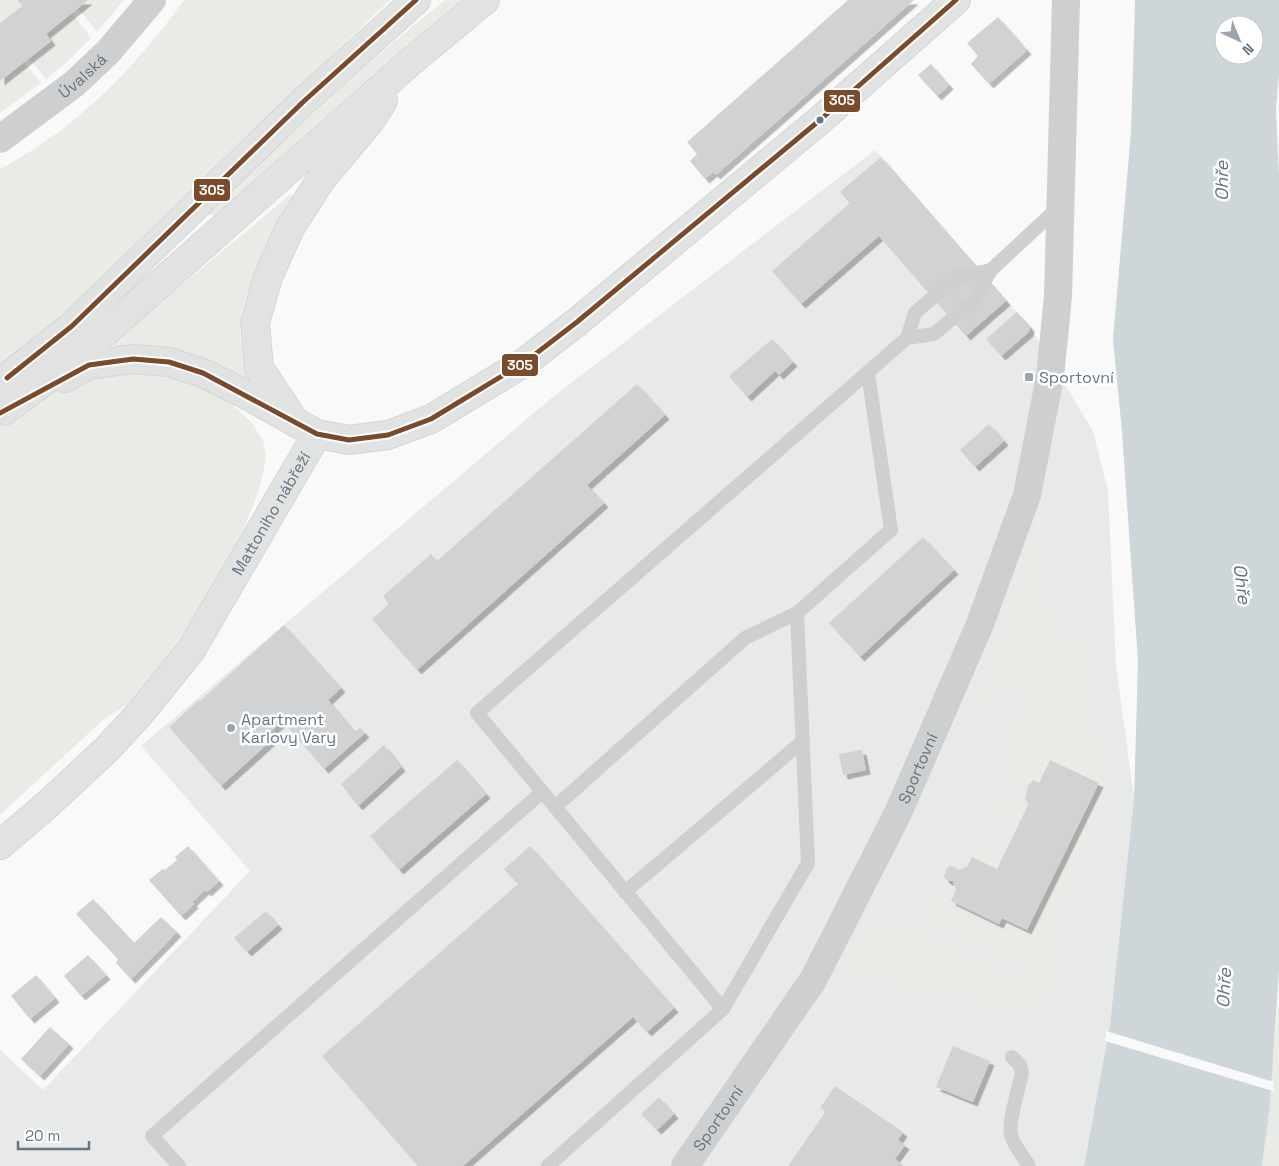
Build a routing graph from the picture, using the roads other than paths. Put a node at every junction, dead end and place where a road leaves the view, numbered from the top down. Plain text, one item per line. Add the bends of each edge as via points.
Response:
1 (152, 0) edge
2 (416, 0) edge
3 (485, 0) edge
4 (956, 0) edge
5 (1066, 0) edge
6 (409, 63) junction
7 (0, 139) edge
8 (1060, 206) junction
9 (991, 270) junction
10 (907, 338) junction
11 (868, 373) junction
12 (0, 383) edge
13 (2, 412) edge
14 (306, 428) junction
15 (797, 613) junction
16 (803, 741) junction
17 (542, 792) junction
18 (555, 807) junction
19 (0, 845) edge
20 (625, 892) junction
21 (723, 1009) junction
22 (1012, 1057) dead end
23 (179, 1166) edge
24 (548, 1166) edge
25 (685, 1166) edge
26 (1029, 1166) edge

1 - 7 street, Úvalská via 108,52 81,77
2 - 12 main road via 303,102 72,326
3 - 6 main road
4 - 14 main road, Mattoniho nábřeží via 813,126 525,362 431,419 388,435 349,440
5 - 8 street, Sportovní
6 - 13 main road via 76,358
6 - 14 main road via 370,121 322,178 290,228 268,277 255,323 259,368
8 - 9 lane
8 - 25 street, Sportovní via 1058,296 1050,377 1027,495 980,624 898,812 812,980
9 - 10 lane via 974,300 934,334
9 - 10 lane via 956,277 915,313
10 - 11 lane
11 - 15 lane via 892,530
11 - 17 lane via 477,714
13 - 14 main road via 90,365 133,359 169,362 203,373
14 - 19 main road, Mattoniho nábřeží via 191,650 142,711 106,749
15 - 16 lane
15 - 18 lane via 745,638
16 - 20 lane
16 - 21 lane via 808,863
17 - 18 lane
17 - 23 lane via 152,1136
18 - 20 lane
20 - 21 lane
21 - 24 lane
22 - 26 lane via 1022,1072 1011,1133

